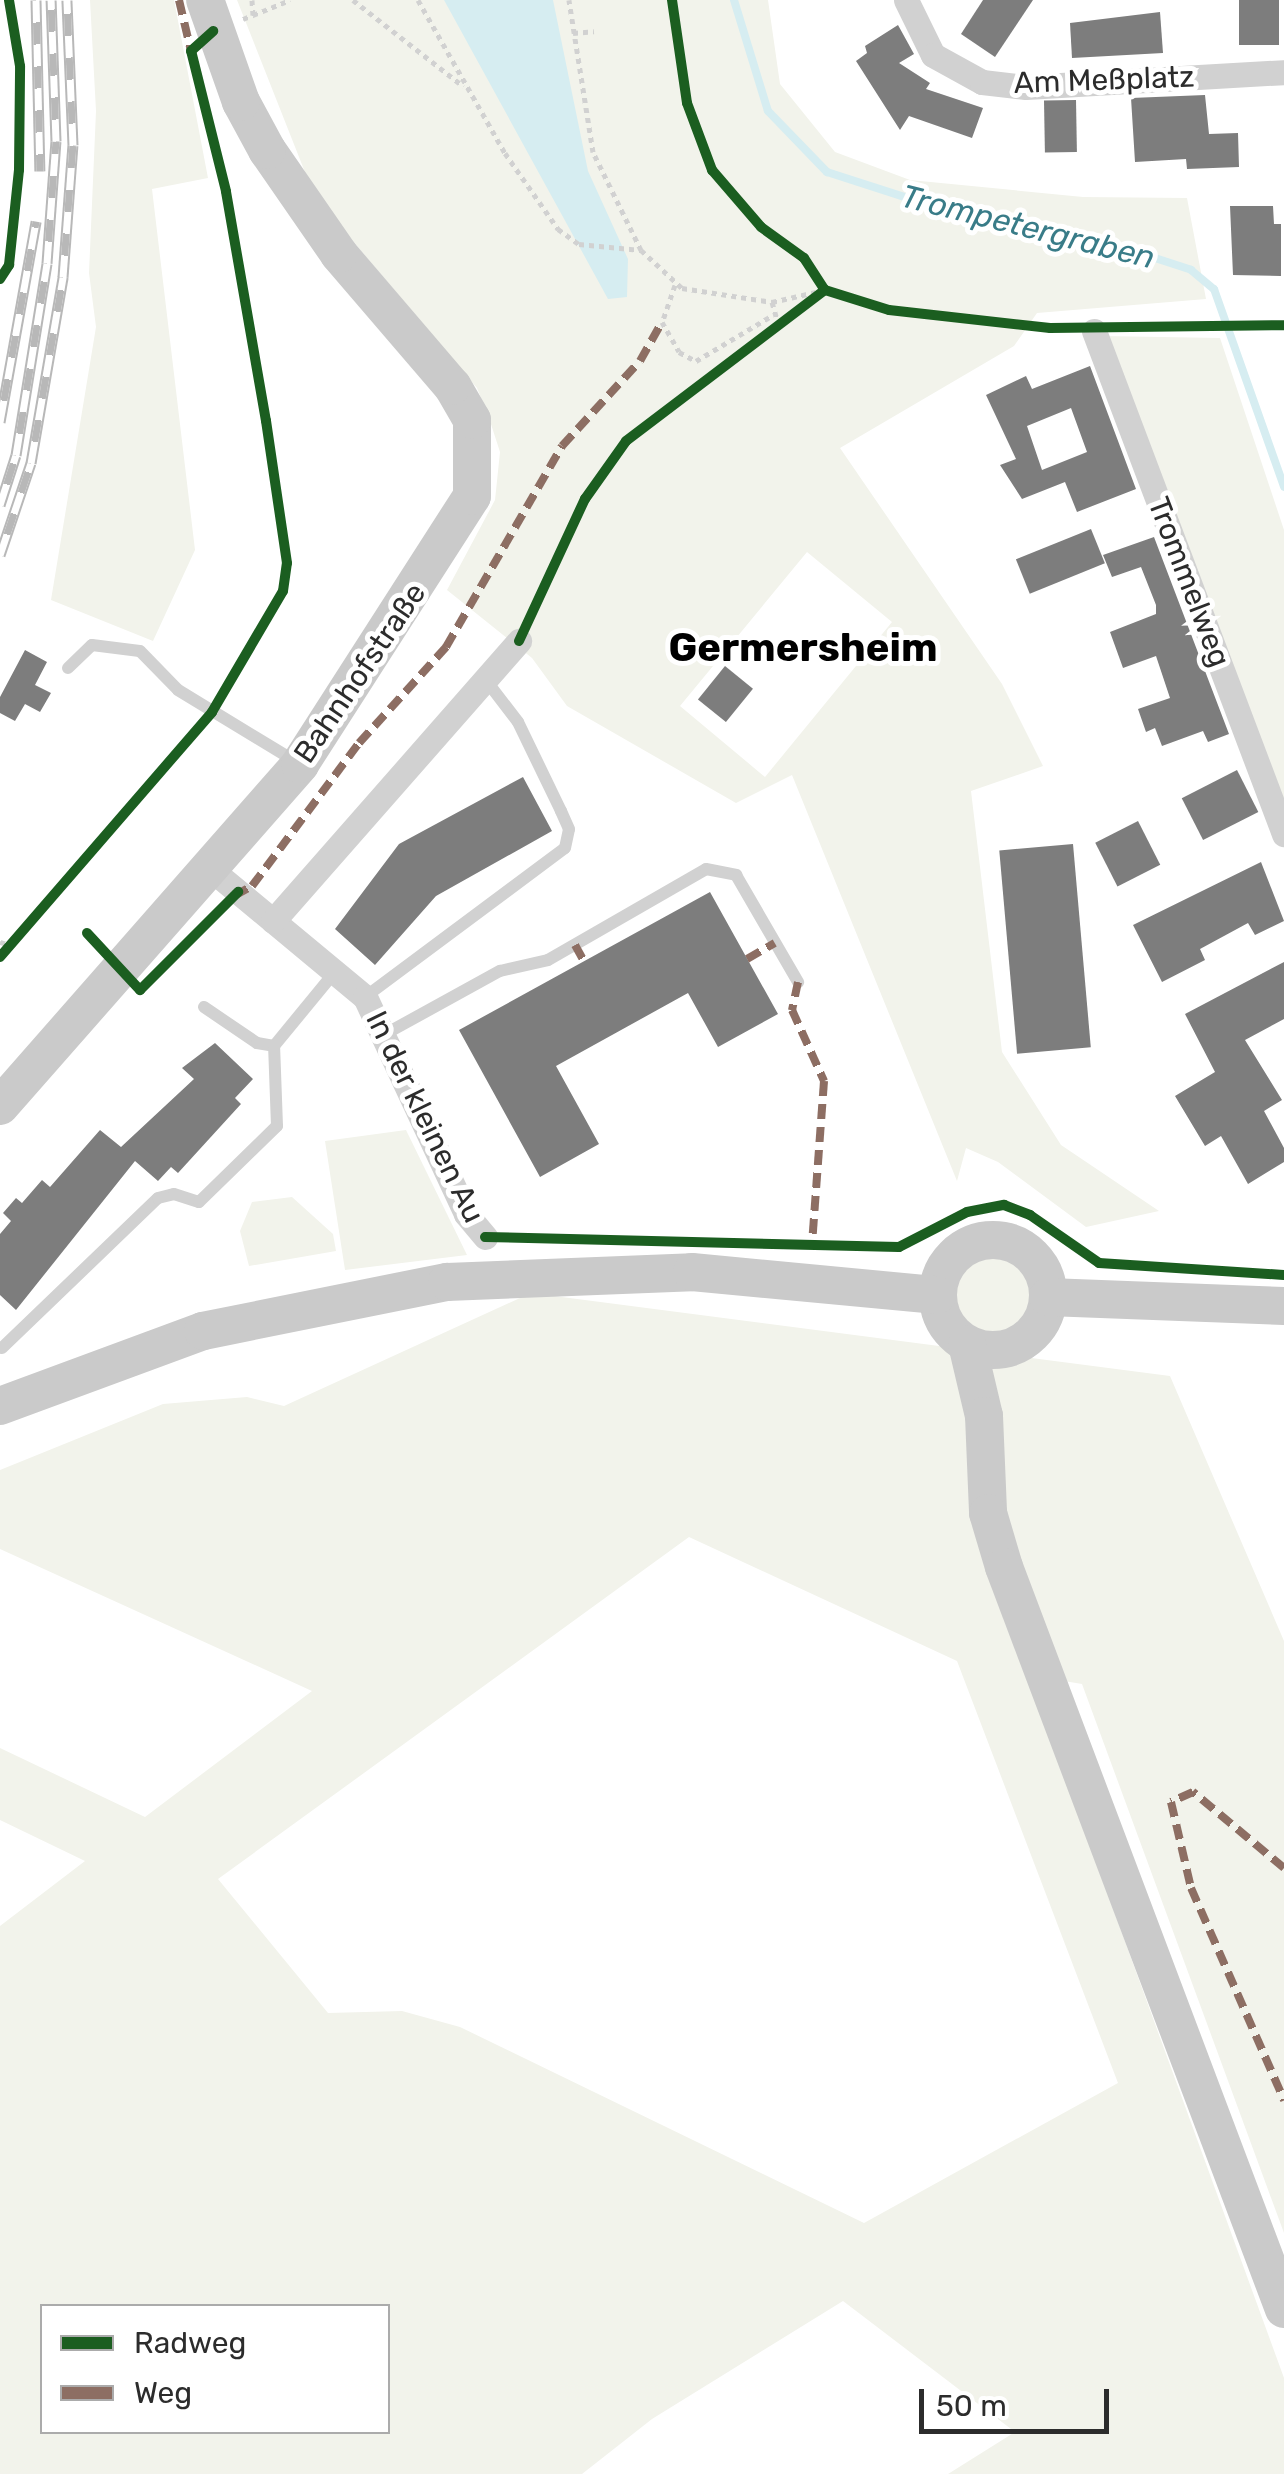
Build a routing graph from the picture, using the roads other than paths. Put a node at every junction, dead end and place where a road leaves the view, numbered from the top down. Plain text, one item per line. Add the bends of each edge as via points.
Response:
1 (205, 0) edge
2 (906, 0) edge
3 (242, 7) edge
4 (1284, 72) edge
5 (302, 201) junction
6 (1094, 331) dead end
7 (520, 641) dead end
8 (68, 668) dead end
9 (484, 677) junction
10 (300, 764) junction
11 (1284, 834) edge
12 (212, 871) junction
13 (273, 921) junction
14 (334, 973) junction
15 (798, 982) dead end
16 (365, 997) junction
17 (204, 1007) dead end
18 (387, 1033) junction
19 (274, 1046) junction
20 (0, 1106) edge
21 (485, 1237) dead end
22 (937, 1295) junction
23 (1048, 1297) junction
24 (1284, 1306) edge
25 (1024, 1340) junction
26 (967, 1344) junction
27 (2, 1348) edge
28 (0, 1406) edge
29 (984, 1416) junction
30 (1284, 2310) edge

1 - 5 main road, Bahnhofstraße via 241,102
2 - 4 street, Am Meßplatz via 933,55 982,82 1026,87
3 - 5 main road, Bahnhofstraße
5 - 10 main road, Bahnhofstraße via 452,386 472,420 476,458 472,496 456,530
6 - 11 street, Trommelweg
7 - 9 street
8 - 10 lane via 92,645 140,652 178,690
9 - 13 street
9 - 16 lane via 518,722 561,810 570,829 565,848
10 - 12 main road, Bahnhofstraße
12 - 13 street, In der kleinen Au
12 - 20 main road, Bahnhofstraße
13 - 14 street, In der kleinen Au
14 - 16 street, In der kleinen Au
14 - 19 lane
15 - 18 lane via 736,875 706,868 548,960 500,971
16 - 18 street, In der kleinen Au
17 - 19 lane
18 - 21 street, In der kleinen Au via 466,1214
19 - 27 lane via 277,1126 199,1202 174,1194 158,1198
22 - 23 main road via 940,1278 961,1250 994,1240 1026,1251 1046,1280
22 - 26 main road via 948,1328
22 - 28 main road via 692,1272 447,1282 203,1332
23 - 24 main road
23 - 25 main road via 1037,1329
25 - 26 main road via 992,1350
25 - 29 main road
26 - 29 main road
29 - 30 main road via 988,1513 1004,1566

